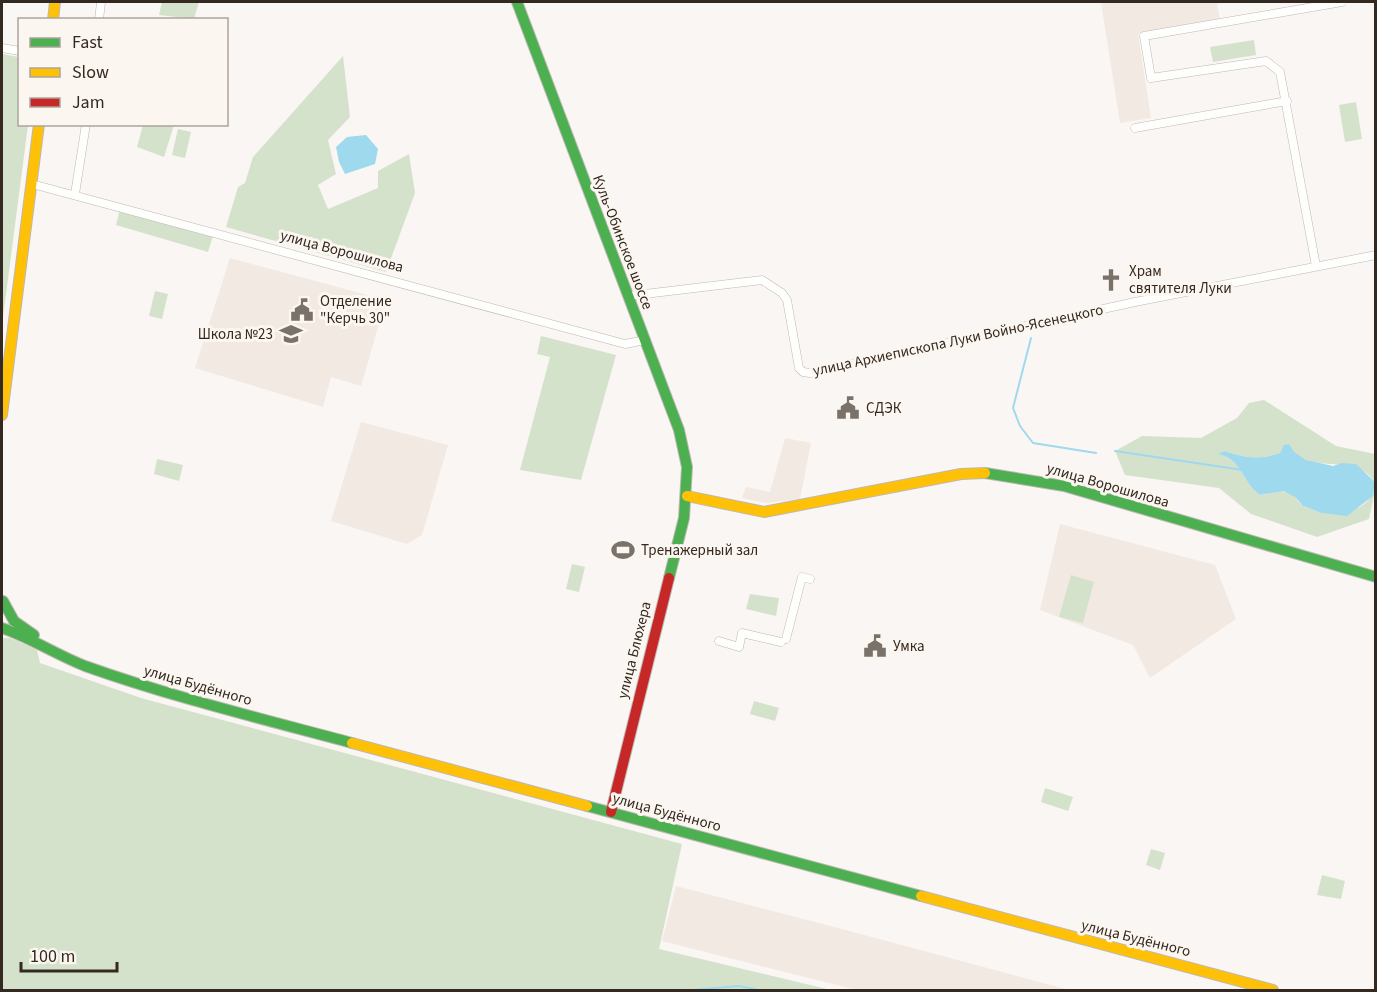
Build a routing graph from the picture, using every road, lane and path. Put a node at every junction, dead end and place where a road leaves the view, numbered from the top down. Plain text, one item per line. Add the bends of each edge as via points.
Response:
1 (55, 2) edge
2 (101, 2) edge
3 (517, 2) edge
4 (1342, 2) edge
5 (53, 18) edge
6 (99, 18) edge
7 (2, 48) edge
8 (18, 51) edge
9 (1287, 101) junction
10 (39, 126) edge
11 (86, 126) edge
12 (1135, 128) dead end
13 (32, 184) junction
14 (75, 194) junction
15 (1376, 255) edge
16 (1316, 266) junction
17 (628, 296) junction
18 (645, 340) junction
19 (2, 415) edge
20 (687, 496) junction
21 (1376, 577) edge
22 (810, 579) dead end
23 (2, 603) edge
24 (2, 628) edge
25 (719, 641) dead end
26 (56, 652) junction
27 (610, 812) junction
28 (1274, 990) edge

1 - 5 main road
2 - 6 street
3 - 17 main road, Куль-Обинское шоссе
4 - 9 street via 1144,36 1151,78 1266,61 1280,72
7 - 8 street
9 - 12 street
9 - 16 street
10 - 13 main road
11 - 14 street
13 - 14 street, улица Ворошилова
13 - 19 main road
14 - 18 street, улица Ворошилова via 625,344
15 - 16 street, улица Архиепископа Луки Войно-Ясенецкого
16 - 17 street, улица Архиепископа Луки Войно-Ясенецкого via 1112,306 810,373 803,372 798,364 787,300 762,280
17 - 18 main road, Куль-Обинское шоссе
18 - 20 main road, Куль-Обинское шоссе via 679,430 687,467
20 - 21 main road, улица Ворошилова via 764,512 989,472 1065,487
20 - 27 main road, улица Блюхера
22 - 25 street via 802,577 784,640 742,633 739,646
23 - 26 main road via 14,621
24 - 26 main road
26 - 27 main road, улица Будённого via 83,665 209,705
27 - 28 main road, улица Будённого

